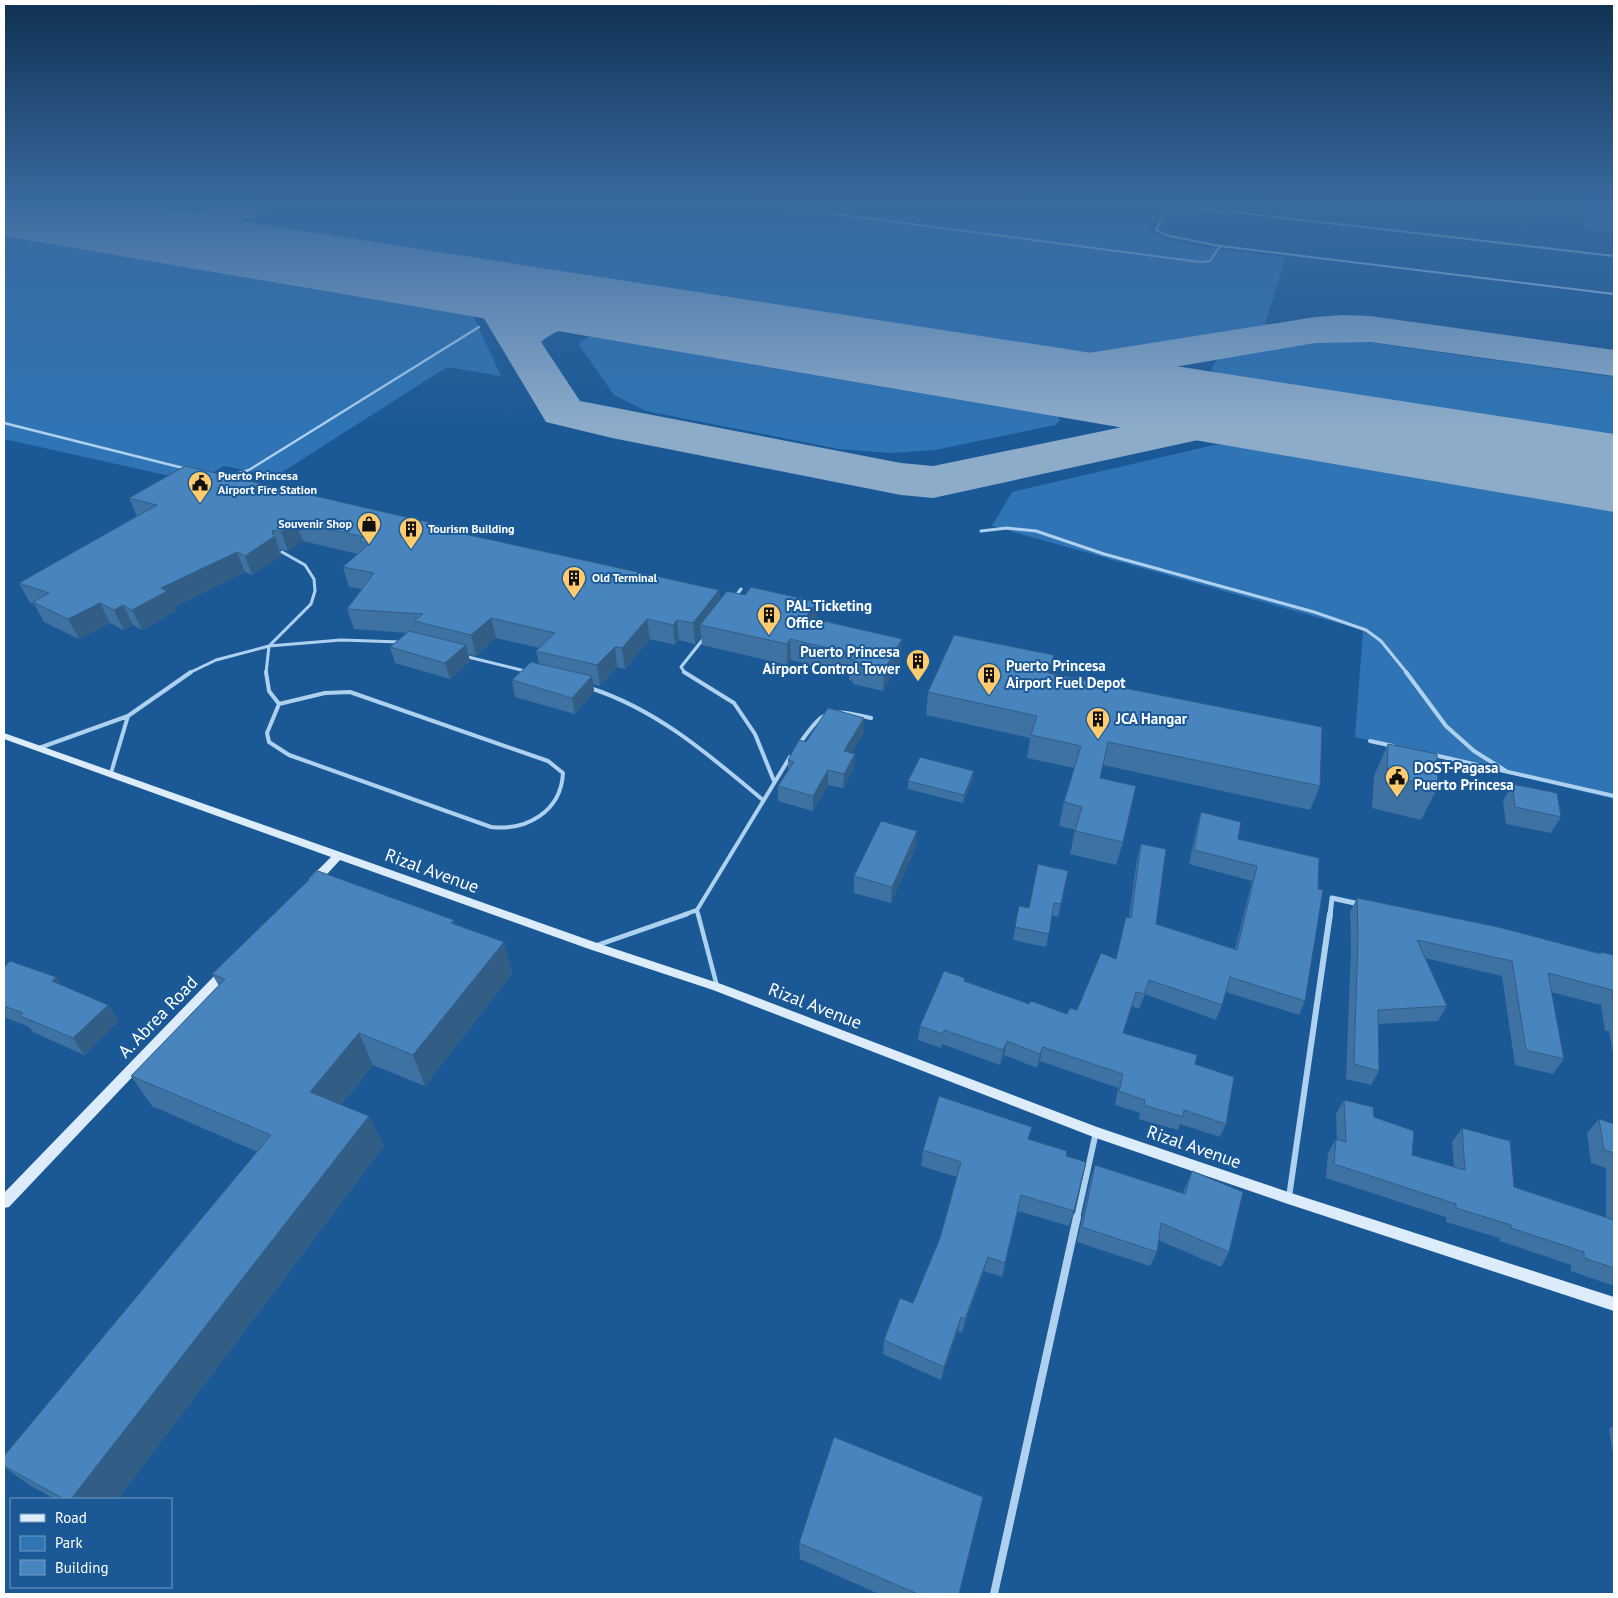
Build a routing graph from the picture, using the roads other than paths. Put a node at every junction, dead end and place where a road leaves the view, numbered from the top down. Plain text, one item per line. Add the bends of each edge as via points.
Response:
1 (1479, 278) edge
2 (1614, 294) edge
3 (479, 327) dead end
4 (4, 423) edge
5 (188, 469) edge
6 (224, 477) edge
7 (981, 531) dead end
8 (282, 552) dead end
9 (742, 588) dead end
10 (730, 603) edge
11 (708, 632) edge
12 (402, 642) edge
13 (269, 646) junction
14 (460, 655) edge
15 (527, 672) edge
16 (585, 686) edge
17 (279, 704) junction
18 (128, 716) junction
19 (871, 718) dead end
20 (4, 736) edge
21 (1370, 741) dead end
22 (1399, 747) edge
23 (39, 748) junction
24 (1428, 754) edge
25 (1506, 771) junction
26 (111, 774) junction
27 (774, 781) junction
28 (1614, 796) edge
29 (763, 800) junction
30 (338, 856) junction
31 (304, 891) edge
32 (1362, 905) edge
33 (697, 910) junction
34 (593, 946) junction
35 (236, 962) edge
36 (718, 987) junction
37 (1096, 1132) junction
38 (1288, 1198) junction
39 (4, 1202) edge
40 (1614, 1304) edge
41 (994, 1594) edge

1 - 2 lane
3 - 6 lane via 249,470
4 - 5 lane
7 - 25 lane via 1007,528 1036,531 1104,554 1361,628 1381,641 1394,655 1446,726 1474,751
8 - 13 lane via 305,565 314,579 315,591 311,604
9 - 10 lane
11 - 27 lane via 680,667 686,674 734,702 755,734
12 - 13 lane via 341,640
13 - 17 lane via 265,678 271,696
13 - 18 lane via 216,660 193,670
14 - 15 lane
16 - 29 lane via 623,699 652,715
17 - 17 lane via 267,733 269,742 278,750 481,825 510,830 525,826 547,809 563,784 563,773 548,761 350,692 325,693
18 - 23 lane
18 - 26 lane
19 - 27 lane via 837,710 821,715
20 - 23 street, Rizal Avenue
21 - 22 lane
23 - 26 street, Rizal Avenue
24 - 25 lane
25 - 28 lane
26 - 30 street, Rizal Avenue
27 - 29 lane
29 - 33 lane
30 - 31 street
30 - 34 street, Rizal Avenue
32 - 38 street via 1332,898
33 - 34 lane
33 - 36 lane
34 - 36 street, Rizal Avenue
35 - 39 street, A. Abrea Road
36 - 37 street, Rizal Avenue
37 - 38 street, Rizal Avenue
37 - 41 street
38 - 40 street, Rizal Avenue

